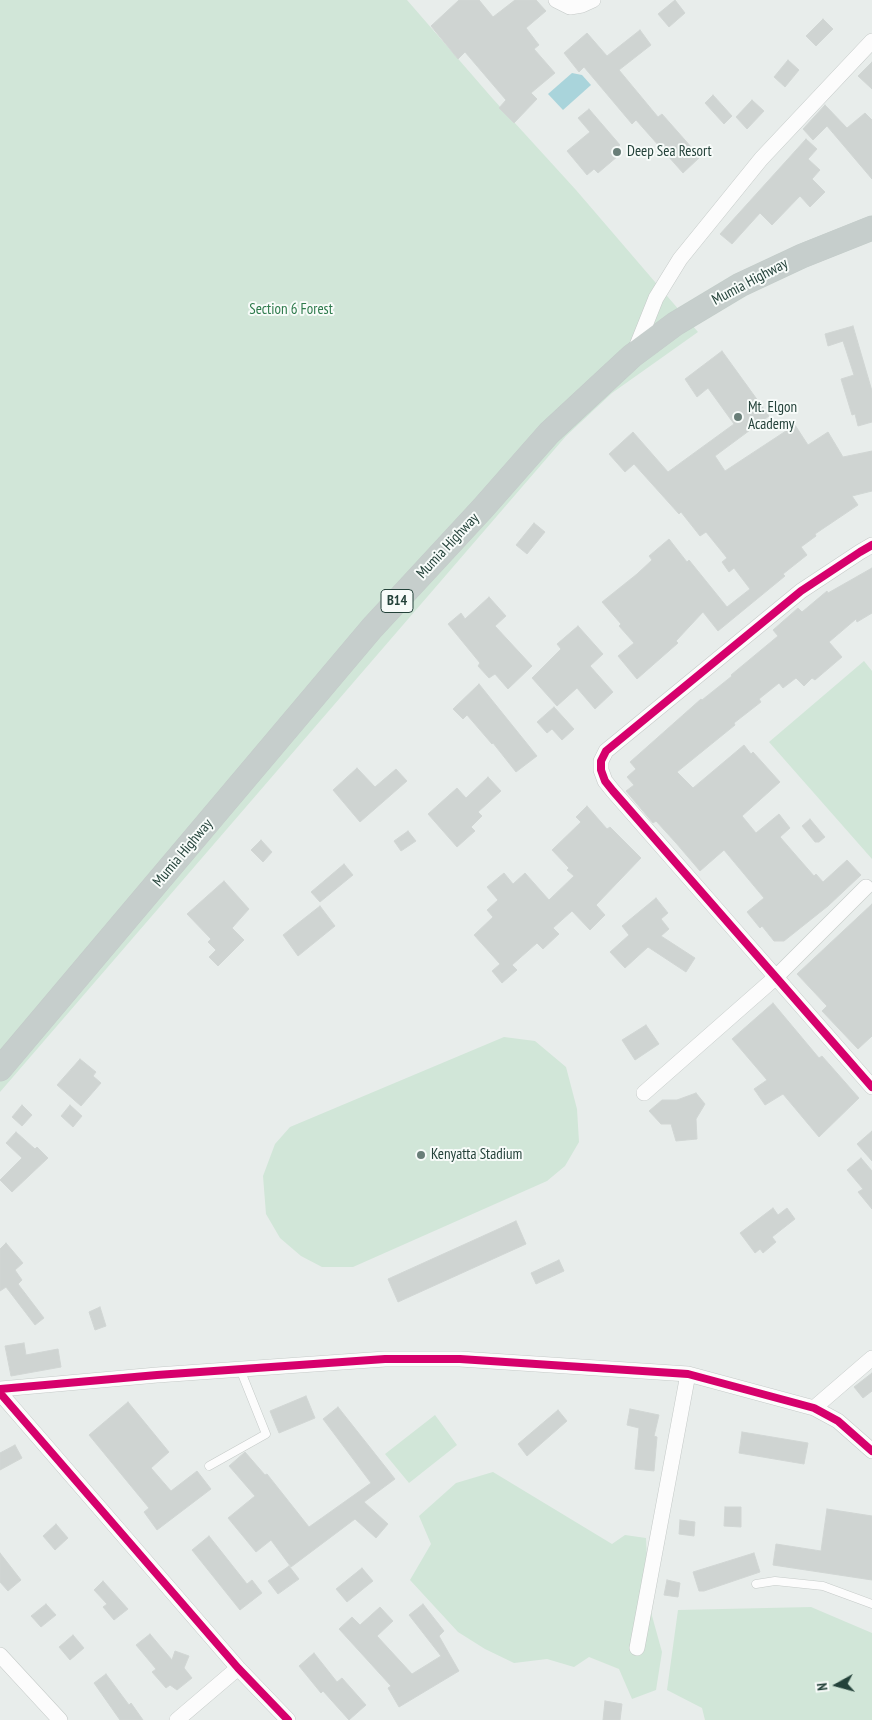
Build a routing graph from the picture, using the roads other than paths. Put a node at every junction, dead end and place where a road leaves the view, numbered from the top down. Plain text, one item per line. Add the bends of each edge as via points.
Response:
1 (556, 0) edge
2 (592, 0) edge
3 (872, 41) edge
4 (872, 228) edge
5 (632, 356) junction
6 (872, 545) edge
7 (866, 887) dead end
8 (776, 977) junction
9 (0, 1069) edge
10 (872, 1087) edge
11 (644, 1094) dead end
12 (872, 1358) edge
13 (240, 1369) junction
14 (688, 1374) junction
15 (0, 1391) edge
16 (814, 1408) junction
17 (872, 1451) edge
18 (209, 1466) dead end
19 (756, 1584) dead end
20 (872, 1604) edge
21 (637, 1648) dead end
22 (0, 1655) edge
23 (238, 1668) junction
24 (60, 1720) edge
25 (178, 1720) edge
26 (288, 1720) edge

1 - 2 street via 570,7
3 - 5 street via 761,159 680,259 656,298
4 - 5 highway, Mumia Highway / B14 via 740,285 675,324
5 - 9 highway, Mumia Highway / B14 via 549,432 372,628
6 - 8 street via 801,591 606,751 601,761 605,781
7 - 8 street
8 - 10 street
8 - 11 street
12 - 16 street
13 - 14 street via 385,1359 460,1359
13 - 15 street
13 - 18 lane via 266,1434
14 - 16 street
14 - 21 street
15 - 23 street
16 - 17 street via 838,1421
19 - 20 lane via 775,1581 823,1586
22 - 24 street
23 - 25 street
23 - 26 street

